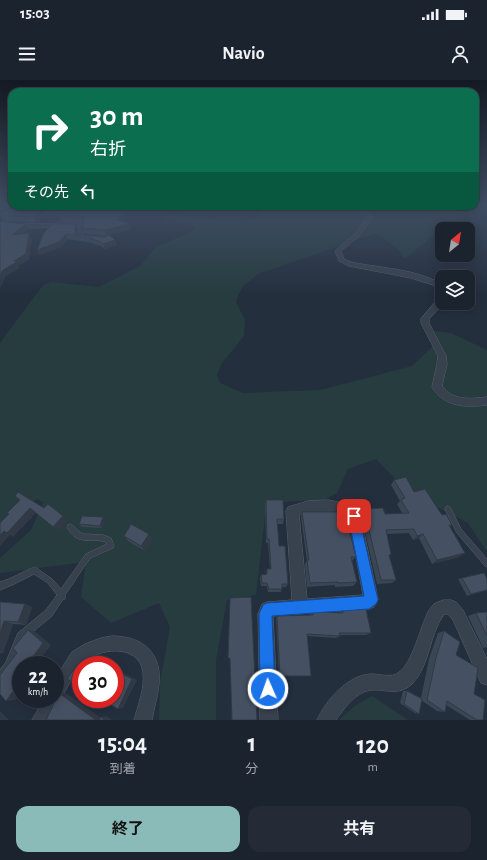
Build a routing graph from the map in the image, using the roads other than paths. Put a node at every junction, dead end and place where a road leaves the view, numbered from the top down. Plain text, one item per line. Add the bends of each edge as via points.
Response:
1 (81, 234) edge
2 (358, 234) edge
3 (94, 238) edge
4 (435, 284) edge
5 (435, 308) edge
6 (487, 401) edge
7 (448, 509) dead end
8 (70, 527) dead end
9 (487, 564) edge
10 (0, 586) edge
11 (62, 596) junction
12 (300, 607) junction
13 (0, 676) edge
14 (487, 677) edge
15 (64, 681) edge
16 (48, 708) edge
17 (41, 720) edge
18 (143, 720) edge
19 (269, 720) edge
20 (326, 720) edge

1 - 3 street via 80,237
2 - 4 street via 340,248 341,260 349,264 412,276
5 - 6 street via 425,319 425,323 443,360 437,387 445,397 455,401
7 - 9 lane via 459,531
8 - 11 lane via 82,538 102,536 110,540 112,546 88,556
10 - 11 lane via 11,584 35,570 50,581
11 - 13 lane via 49,613 21,636 9,665
12 - 12 street via 371,600 356,522 354,516 346,510 323,506 292,511
12 - 19 street via 267,609 265,614
14 - 20 street via 458,615 451,608 445,607 440,609 433,621 413,669 406,678 396,684 363,683 343,696
15 - 18 street via 80,655 101,644 115,642 131,645 145,654 152,673
16 - 17 street

